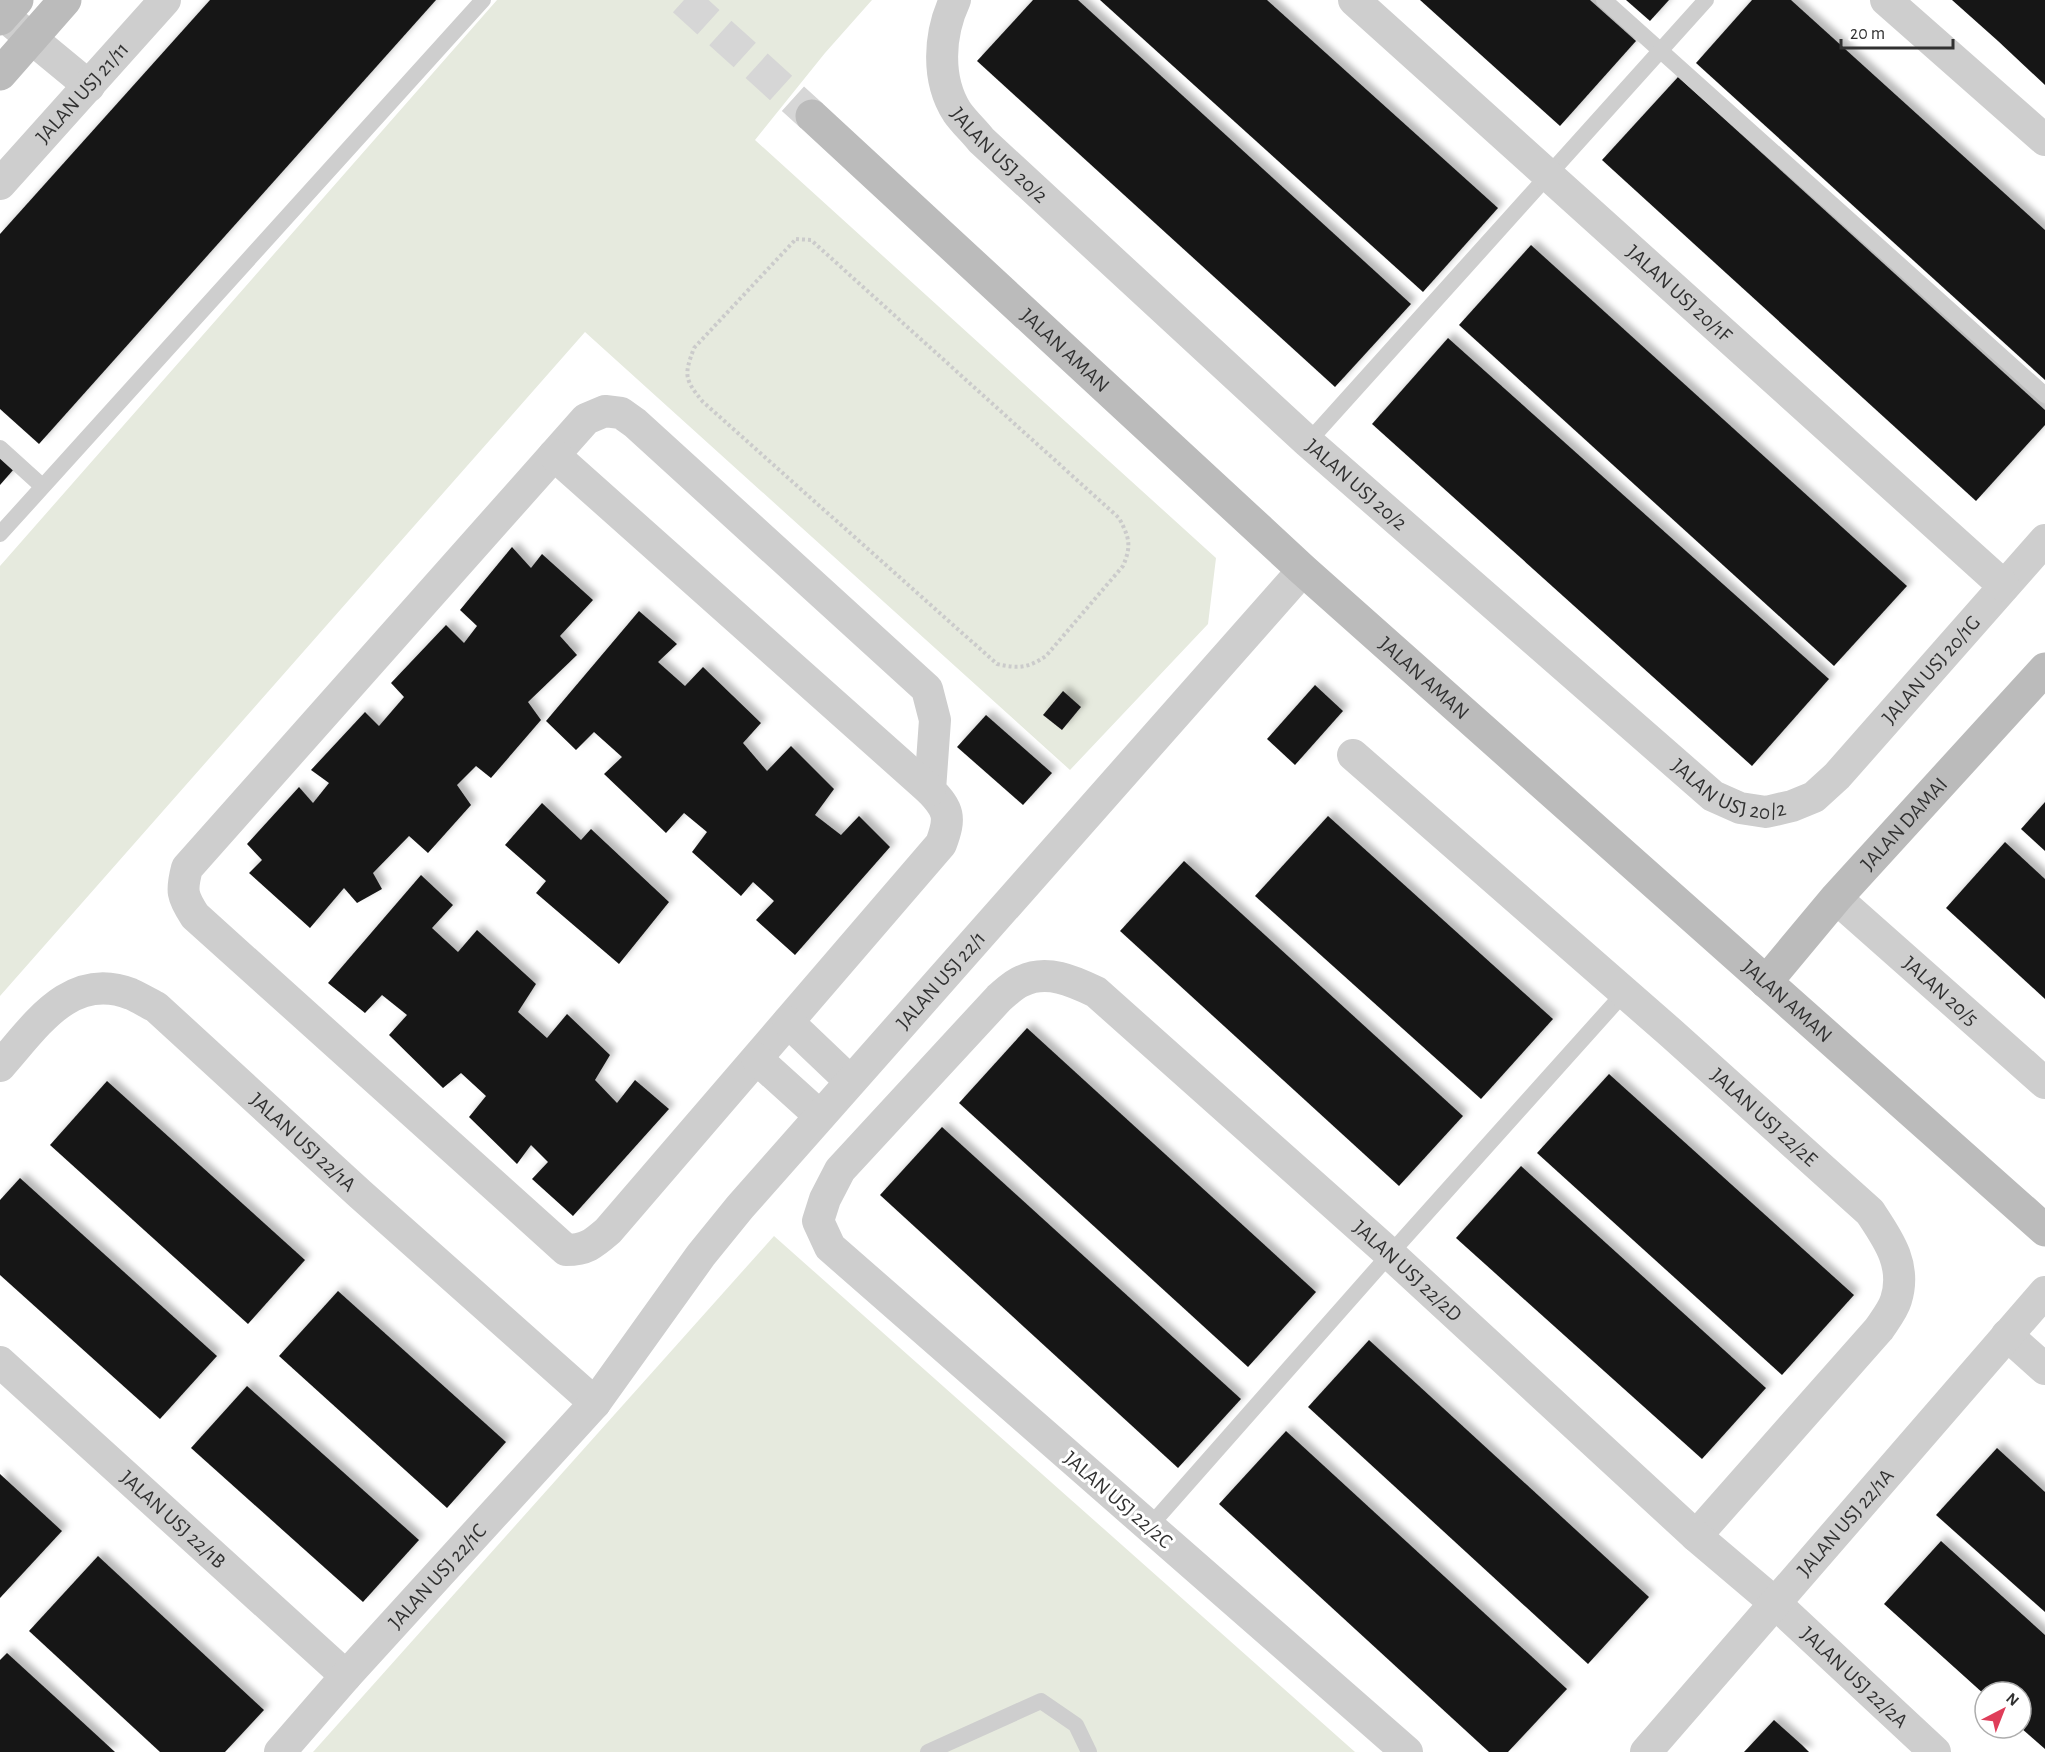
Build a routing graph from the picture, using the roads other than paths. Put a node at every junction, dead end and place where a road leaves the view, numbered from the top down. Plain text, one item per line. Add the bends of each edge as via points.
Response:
1 (65, 0) edge
2 (165, 0) edge
3 (483, 0) edge
4 (955, 0) edge
5 (1354, 0) edge
6 (1604, 0) edge
7 (1707, 0) edge
8 (1886, 0) edge
9 (7, 11) edge
10 (32, 39) junction
11 (1661, 51) junction
12 (0, 74) edge
13 (88, 86) junction
14 (812, 116) tunnel mouth
15 (2045, 140) edge
16 (1548, 176) junction
17 (0, 184) edge
18 (2045, 395) edge
19 (1308, 442) junction
20 (0, 448) edge
21 (554, 456) junction
22 (42, 486) junction
23 (0, 534) edge
24 (2045, 540) edge
25 (1304, 570) junction
26 (2004, 586) junction
27 (2045, 669) edge
28 (1353, 755) dead end
29 (930, 790) junction
30 (1814, 797) joint
31 (1836, 898) junction
32 (1022, 981) joint
33 (1766, 982) junction
34 (1624, 993) junction
35 (788, 1022) junction
36 (757, 1059) junction
37 (0, 1066) edge
38 (850, 1081) junction
39 (2045, 1083) edge
40 (820, 1116) junction
41 (2045, 1230) edge
42 (1390, 1254) junction
43 (2045, 1292) edge
44 (2007, 1335) junction
45 (0, 1362) edge
46 (2045, 1369) edge
47 (595, 1403) junction
48 (1149, 1527) junction
49 (1696, 1536) junction
50 (1775, 1603) junction
51 (346, 1676) junction
52 (1650, 1750) edge
53 (280, 1752) edge
54 (928, 1752) edge
55 (1089, 1752) edge
56 (1407, 1752) edge
57 (1935, 1752) edge

1 - 10 street
2 - 13 street, JALAN USJ 21/11
3 - 22 lane
4 - 19 street, JALAN USJ 20/2 via 948,14 942,49 945,81 956,111 981,140
5 - 16 street, JALAN USJ 20/1F
6 - 11 lane
7 - 11 lane
8 - 15 street
9 - 10 street
10 - 12 street
10 - 13 street
11 - 16 lane
11 - 18 lane
13 - 17 street, JALAN USJ 21/11
14 - 25 street, JALAN AMAN
16 - 19 lane
16 - 26 street, JALAN USJ 20/1F
19 - 30 street, JALAN USJ 20/2 via 1713,796 1740,808 1766,812
20 - 22 lane
21 - 29 street
21 - 29 street via 586,419 605,411 621,413 635,423 927,689 935,720
21 - 36 street via 187,868 182,888 187,903 195,916 566,1250 581,1250 608,1231
22 - 23 lane
24 - 26 street, JALAN USJ 20/1G
25 - 33 street, JALAN AMAN
25 - 38 street, JALAN USJ 22/1
26 - 30 street, JALAN USJ 20/1G via 1837,776
27 - 31 street, JALAN DAMAI
28 - 34 street, JALAN USJ 22/2E
29 - 35 street via 944,805 947,817 941,844
31 - 33 street, JALAN DAMAI
31 - 39 street, JALAN 20/5
32 - 42 street, JALAN USJ 22/2D via 1041,976 1069,979 1096,992
32 - 48 street, JALAN USJ 22/2C via 999,998 840,1170 818,1221 830,1247
33 - 41 street, JALAN AMAN
34 - 42 lane
34 - 49 street, JALAN USJ 22/2E via 1869,1212 1891,1242 1900,1271 1896,1300 1880,1329
35 - 36 street
35 - 38 street
36 - 40 street
37 - 47 street, JALAN USJ 22/1A via 58,1003 81,991 105,988 129,993 156,1007
38 - 40 street, JALAN USJ 22/1
40 - 47 street, JALAN USJ 22/1 via 701,1255
42 - 48 lane
42 - 49 street, JALAN USJ 22/2D
43 - 44 street, JALAN USJ 22/1A
44 - 46 street
44 - 50 street, JALAN USJ 22/1A
45 - 51 street, JALAN USJ 22/1B
47 - 51 street, JALAN USJ 22/1C
48 - 56 street, JALAN USJ 22/2C
49 - 50 street, JALAN USJ 22/2D
50 - 52 street, JALAN USJ 22/1A
50 - 57 street, JALAN USJ 22/2A
51 - 53 street, JALAN USJ 22/1C
54 - 55 lane via 1041,1701 1076,1725

